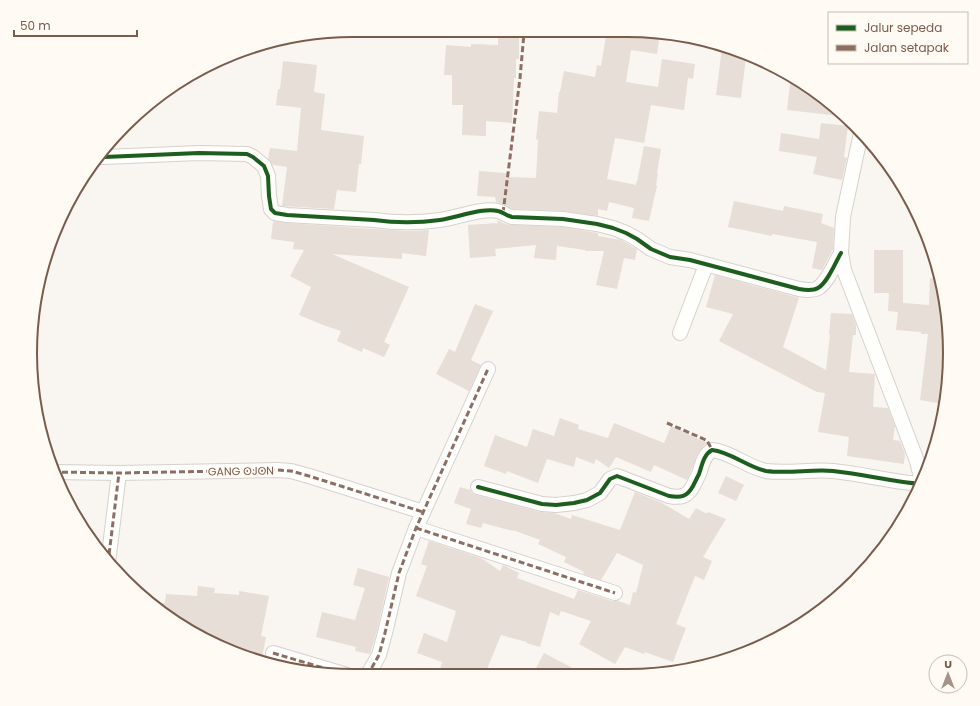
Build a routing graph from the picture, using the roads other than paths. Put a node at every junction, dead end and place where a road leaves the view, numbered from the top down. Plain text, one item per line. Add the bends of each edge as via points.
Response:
1 (860, 140) edge
2 (105, 157) edge
3 (841, 253) junction
4 (706, 265) junction
5 (680, 332) dead end
6 (488, 369) dead end
7 (923, 461) edge
8 (60, 472) edge
9 (118, 473) junction
10 (915, 483) edge
11 (478, 487) dead end
12 (423, 512) junction
13 (416, 528) junction
14 (109, 554) edge
15 (615, 593) dead end
16 (273, 653) dead end
17 (319, 667) edge
18 (371, 669) edge

1 - 3 street via 843,217
2 - 4 street via 246,154 264,166 268,176 271,209 275,213 400,222 440,220 490,210 512,217 563,219 613,228 670,257
3 - 4 street via 818,288 808,290
3 - 7 street via 844,270
4 - 5 street
6 - 12 street
8 - 9 street, GANG OJON
9 - 12 street, GANG OJON via 291,471
9 - 14 street
10 - 11 street via 833,471 766,470 712,450 704,458 690,492 678,497 617,476 610,479 600,493 587,500 556,505 542,504
12 - 13 street
13 - 15 street
13 - 18 street via 399,573 379,655
16 - 17 street

